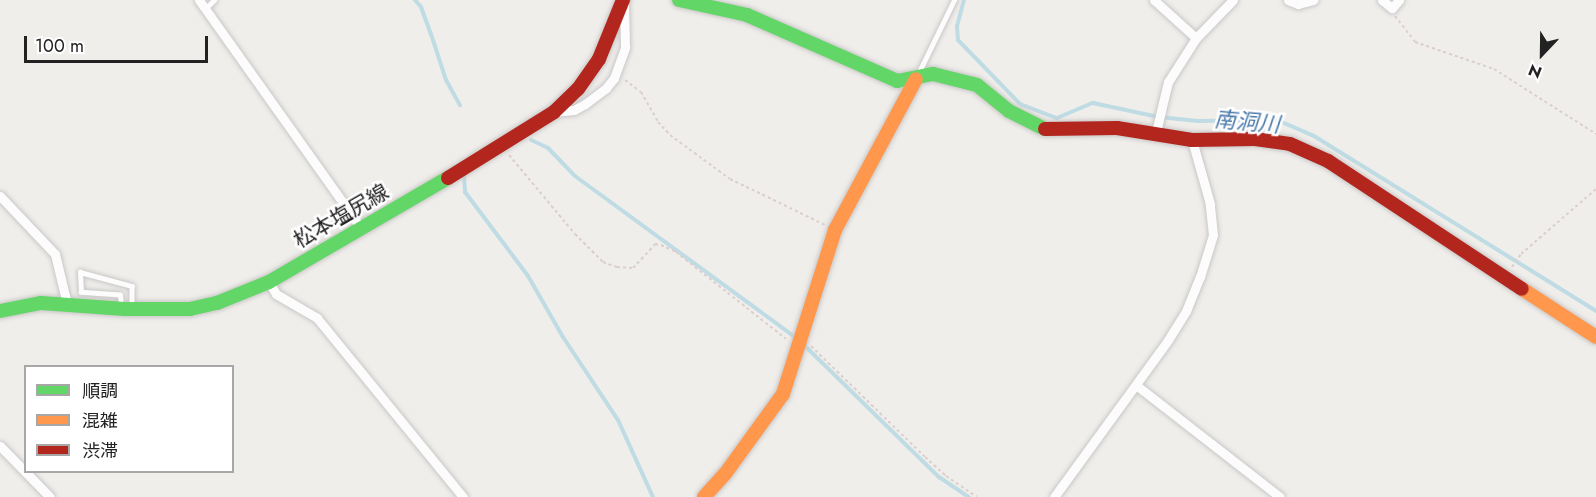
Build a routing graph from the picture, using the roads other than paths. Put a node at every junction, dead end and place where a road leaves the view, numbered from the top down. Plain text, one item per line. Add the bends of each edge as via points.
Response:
1 (199, 0) edge
2 (214, 0) edge
3 (623, 0) edge
4 (679, 0) edge
5 (954, 0) edge
6 (1154, 0) edge
7 (1233, 0) edge
8 (1288, 0) edge
9 (1313, 0) edge
10 (1382, 0) edge
11 (1399, 0) edge
12 (205, 9) junction
13 (1196, 38) junction
14 (916, 79) junction
15 (554, 112) junction
16 (1155, 136) junction
17 (1192, 140) junction
18 (0, 196) edge
19 (362, 229) junction
20 (269, 282) junction
21 (67, 304) junction
22 (127, 309) junction
23 (0, 311) edge
24 (1596, 337) edge
25 (1136, 385) junction
26 (0, 446) edge
27 (24, 470) edge
28 (26, 473) edge
29 (50, 497) edge
30 (463, 497) edge
31 (704, 497) edge
32 (1054, 497) edge
33 (1280, 497) edge

1 - 12 street
2 - 12 lane
3 - 15 street, 松本塩尻線 via 599,59 578,89
3 - 15 street via 625,47 616,74 606,88 585,104 574,110
4 - 14 street via 747,15 897,81
5 - 14 lane
6 - 13 street
7 - 13 street
8 - 9 street via 1298,4
10 - 11 street via 1392,8
12 - 19 street
13 - 16 street via 1168,82
14 - 16 street via 933,74 977,85 1009,111 1049,131 1117,128
14 - 31 street via 835,230 783,394
15 - 19 street, 松本塩尻線
16 - 17 street
17 - 24 street via 1255,139 1290,144 1328,161
17 - 25 street via 1210,204 1213,235 1186,312
18 - 21 street via 55,254
19 - 20 street, 松本塩尻線
20 - 22 street, 松本塩尻線 via 199,307
20 - 30 street via 276,294 317,318
21 - 22 street, 松本塩尻線
21 - 23 street, 松本塩尻線 via 41,303
22 - 22 lane via 120,295 81,292 80,272 132,286
25 - 32 street
25 - 33 street
26 - 27 street
28 - 29 street

